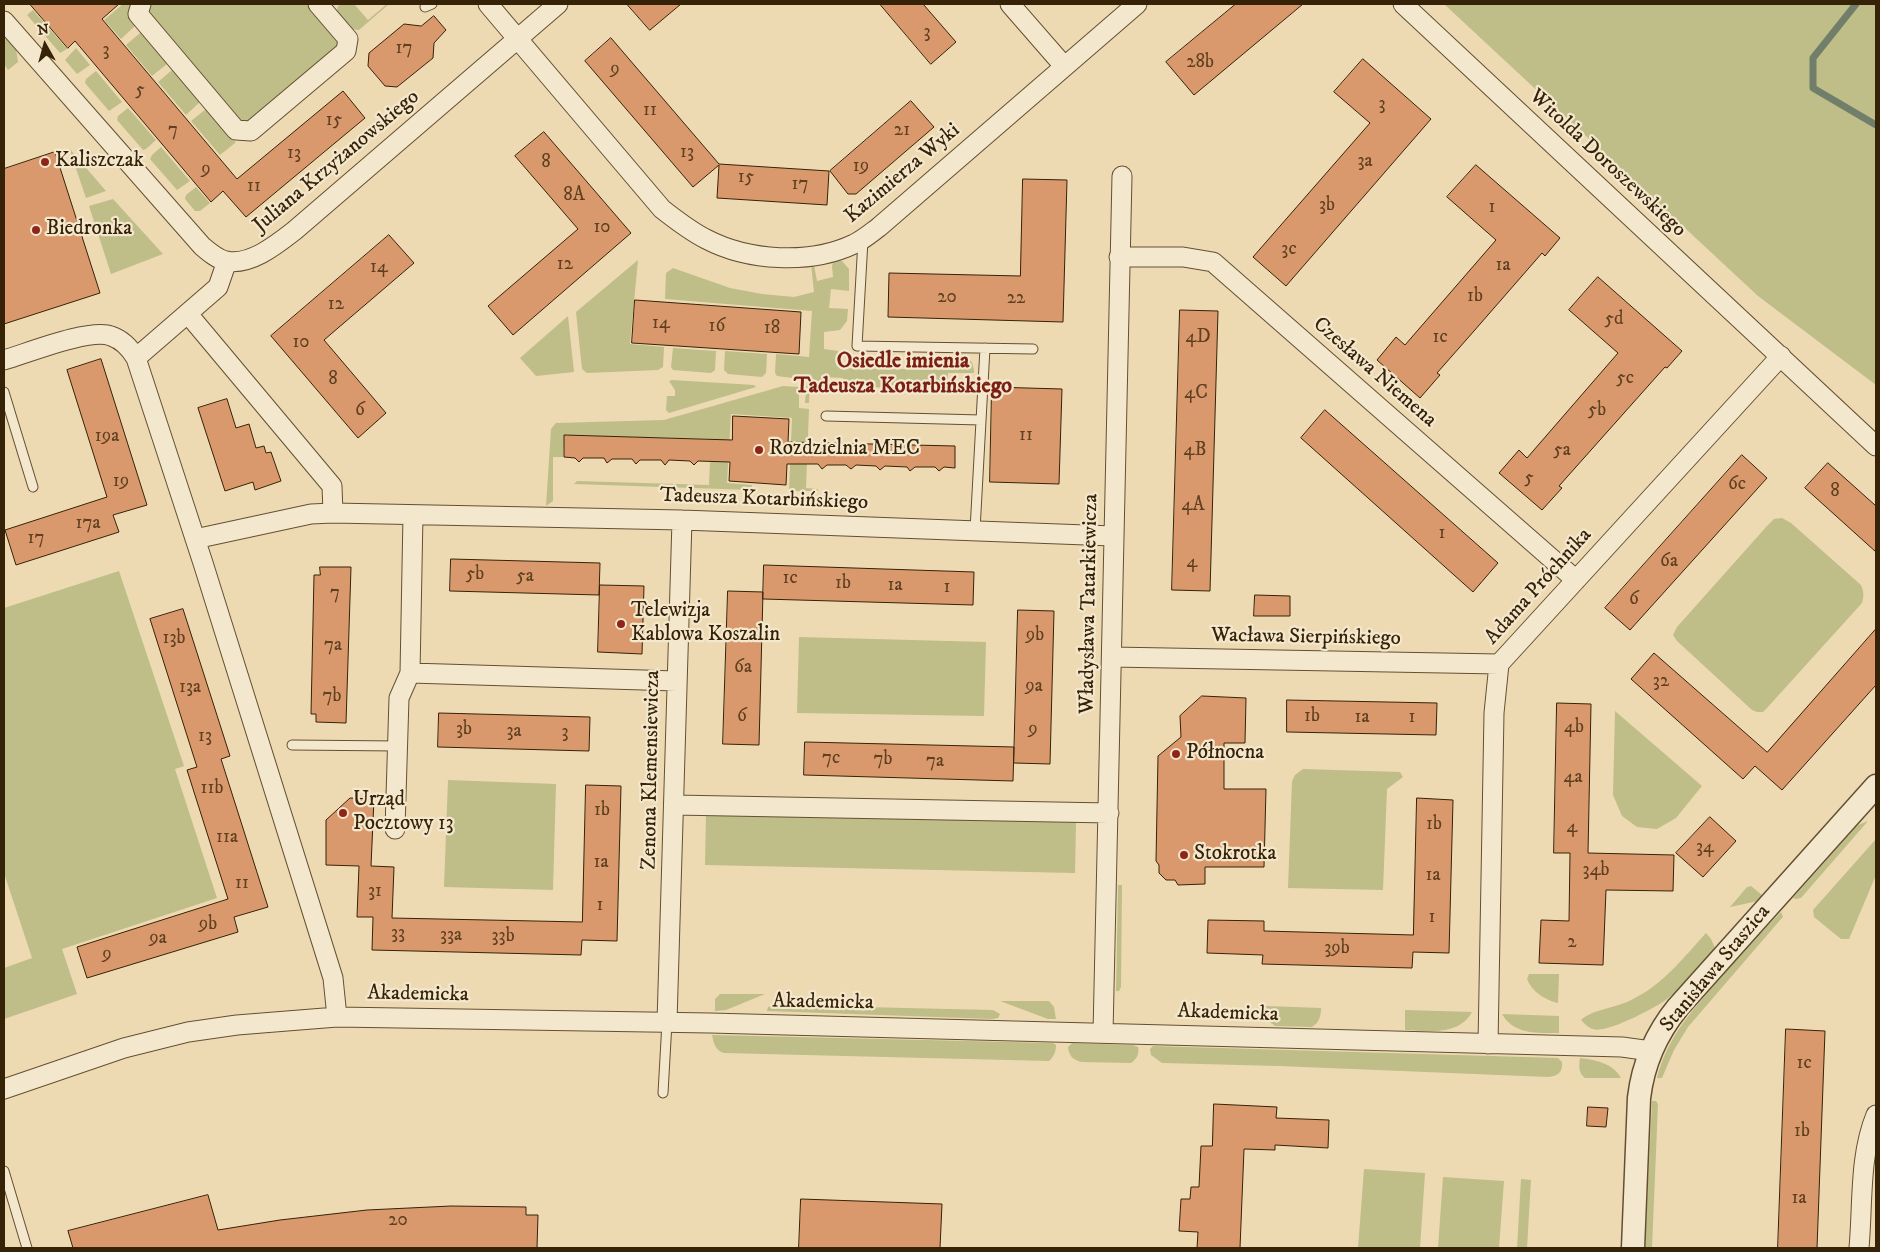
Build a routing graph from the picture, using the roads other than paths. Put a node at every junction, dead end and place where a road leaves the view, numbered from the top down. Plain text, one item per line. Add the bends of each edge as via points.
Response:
1 (141, 4) edge
2 (318, 4) edge
3 (488, 4) edge
4 (558, 4) edge
5 (1010, 4) edge
6 (1137, 4) edge
7 (1403, 4) edge
8 (4, 21) edge
9 (517, 38) junction
10 (1064, 66) junction
11 (1122, 176) dead end
12 (863, 239) junction
13 (1119, 257) junction
14 (227, 261) junction
15 (188, 314) junction
16 (985, 348) junction
17 (1033, 349) dead end
18 (1780, 356) junction
19 (136, 358) junction
20 (4, 360) edge
21 (4, 392) edge
22 (826, 416) dead end
23 (981, 420) junction
24 (1876, 446) edge
25 (33, 487) dead end
26 (333, 513) junction
27 (413, 515) junction
28 (682, 520) junction
29 (975, 530) junction
30 (1113, 536) junction
31 (194, 539) junction
32 (1576, 580) junction
33 (1112, 657) junction
34 (1499, 664) junction
35 (410, 673) junction
36 (676, 681) junction
37 (292, 745) dead end
38 (397, 746) junction
39 (1876, 786) edge
40 (674, 805) junction
41 (1109, 814) junction
42 (395, 829) dead end
43 (337, 1017) junction
44 (667, 1022) junction
45 (1103, 1033) junction
46 (1488, 1044) junction
47 (1651, 1051) junction
48 (4, 1088) edge
49 (664, 1093) dead end
50 (1876, 1115) edge
51 (4, 1171) edge
52 (27, 1248) edge
53 (1633, 1248) edge
54 (1859, 1248) edge

1 - 2 street via 138,14 236,130 251,131 346,51 348,39
3 - 9 street, Kazimierza Wyki
4 - 9 street, Juliana Krzyżanowskiego
5 - 10 street
6 - 10 street, Kazimierza Wyki
7 - 18 street, Witolda Doroszewskiego
8 - 14 street via 180,224 212,254
9 - 12 street, Kazimierza Wyki via 662,209 682,226 730,250 776,257 829,254
9 - 14 street, Juliana Krzyżanowskiego via 283,240 254,257
10 - 12 street, Kazimierza Wyki
11 - 13 street, Władysława Tatarkiewicza
12 - 16 lane via 857,346
13 - 30 street, Władysława Tatarkiewicza
13 - 32 street, Czesława Niemena via 1183,257 1213,262
14 - 15 street via 218,287
15 - 19 street
15 - 26 street via 332,486
16 - 17 lane
16 - 23 lane
18 - 24 street
18 - 32 street, Adama Próchnika
19 - 20 street via 119,339 101,334 86,335
19 - 31 street
21 - 25 lane
22 - 23 lane
23 - 29 lane
26 - 27 street, Tadeusza Kotarbińskiego
26 - 31 street, Tadeusza Kotarbińskiego via 311,514
27 - 28 street, Tadeusza Kotarbińskiego
27 - 35 street
28 - 29 street, Tadeusza Kotarbińskiego
28 - 36 street, Zenona Klemensiewicza
29 - 30 street, Tadeusza Kotarbińskiego
30 - 33 street, Władysława Tatarkiewicza
31 - 43 street via 333,978
32 - 34 street, Adama Próchnika
33 - 34 street, Wacława Sierpińskiego
33 - 41 street, Władysława Tatarkiewicza
34 - 46 street, Adama Próchnika via 1494,714
35 - 36 street
35 - 38 street via 399,698
36 - 40 street, Zenona Klemensiewicza
37 - 38 lane
38 - 42 street
39 - 47 street, Stanisława Staszica via 1678,1007
40 - 41 street
40 - 44 street, Zenona Klemensiewicza
41 - 45 street, Władysława Tatarkiewicza
43 - 44 street, Akademicka
43 - 48 street, Akademicka via 188,1032 124,1048
44 - 45 street, Akademicka
44 - 49 lane
45 - 46 street, Akademicka
46 - 47 street, Akademicka via 1622,1047
47 - 53 street, Stanisława Staszica via 1639,1098
50 - 54 street via 1869,1132 1864,1168
51 - 52 lane

